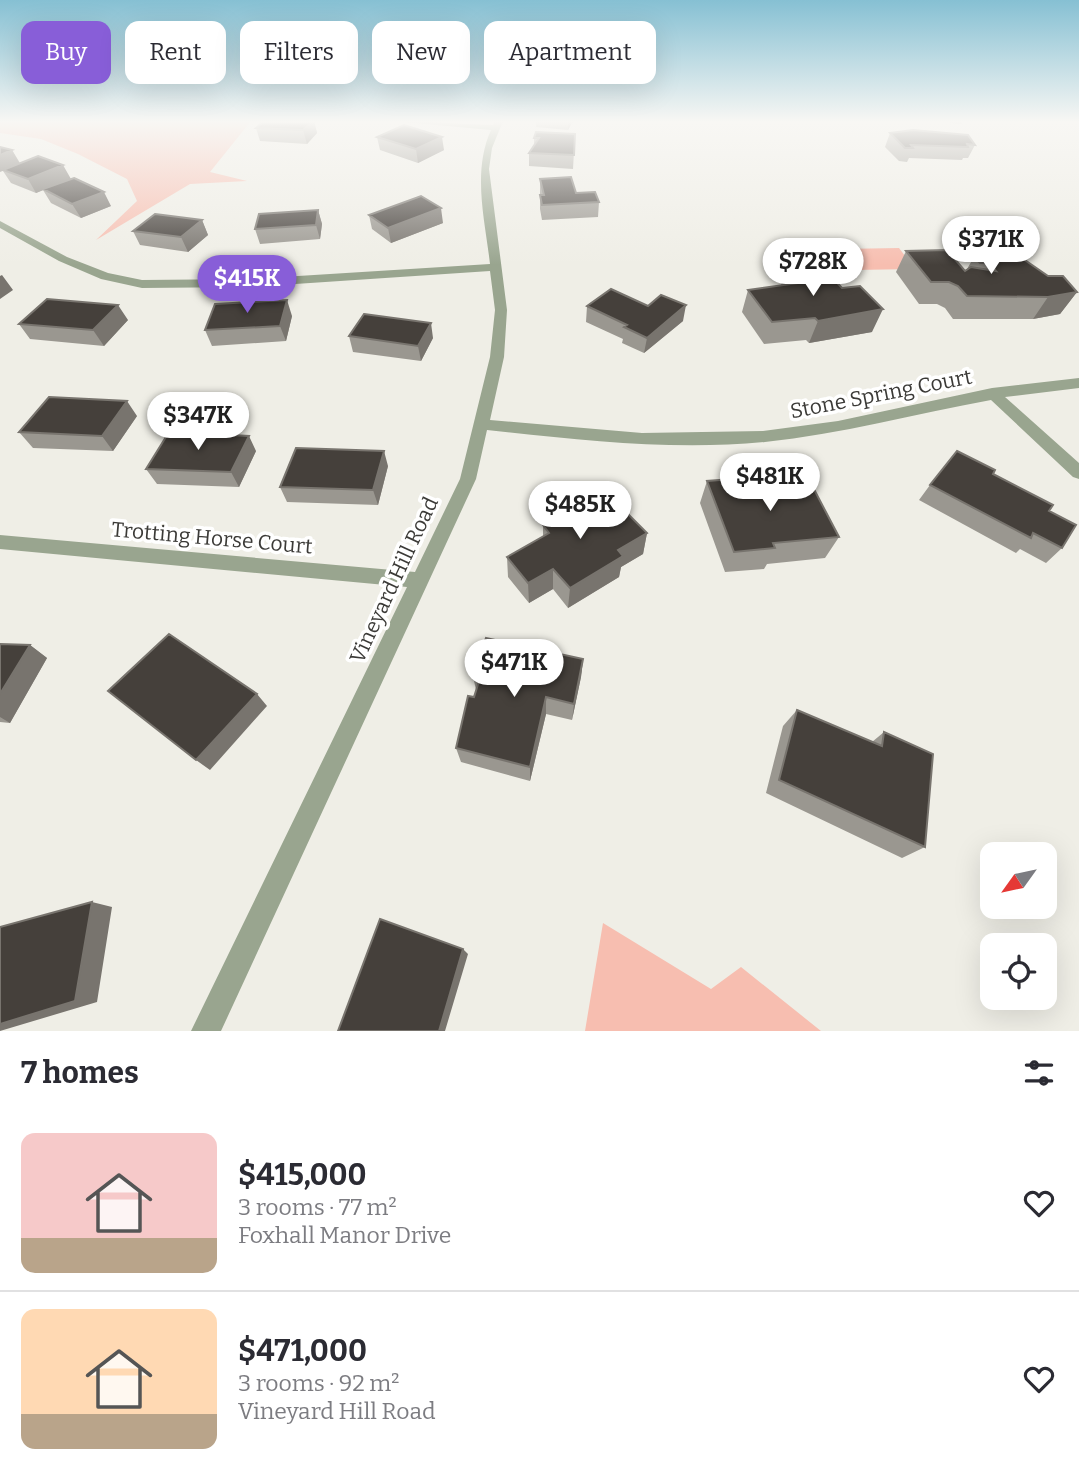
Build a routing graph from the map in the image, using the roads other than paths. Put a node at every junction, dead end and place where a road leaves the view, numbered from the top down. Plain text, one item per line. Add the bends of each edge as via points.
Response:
1 (484, 169) edge
2 (0, 224) edge
3 (494, 267) junction
4 (1079, 383) edge
5 (992, 393) junction
6 (481, 424) junction
7 (1079, 473) edge
8 (0, 541) edge
9 (419, 580) junction
10 (206, 1031) edge

1 - 3 street, Vineyard Hill Road
2 - 3 street via 63,259 105,276 142,284 249,283
3 - 6 street, Vineyard Hill Road via 500,322
4 - 5 street, Stone Spring Court
5 - 6 street, Stone Spring Court via 855,425 770,436 652,439
5 - 7 street
6 - 9 street, Vineyard Hill Road via 468,479
8 - 9 street, Trotting Horse Court
9 - 10 street, Vineyard Hill Road

